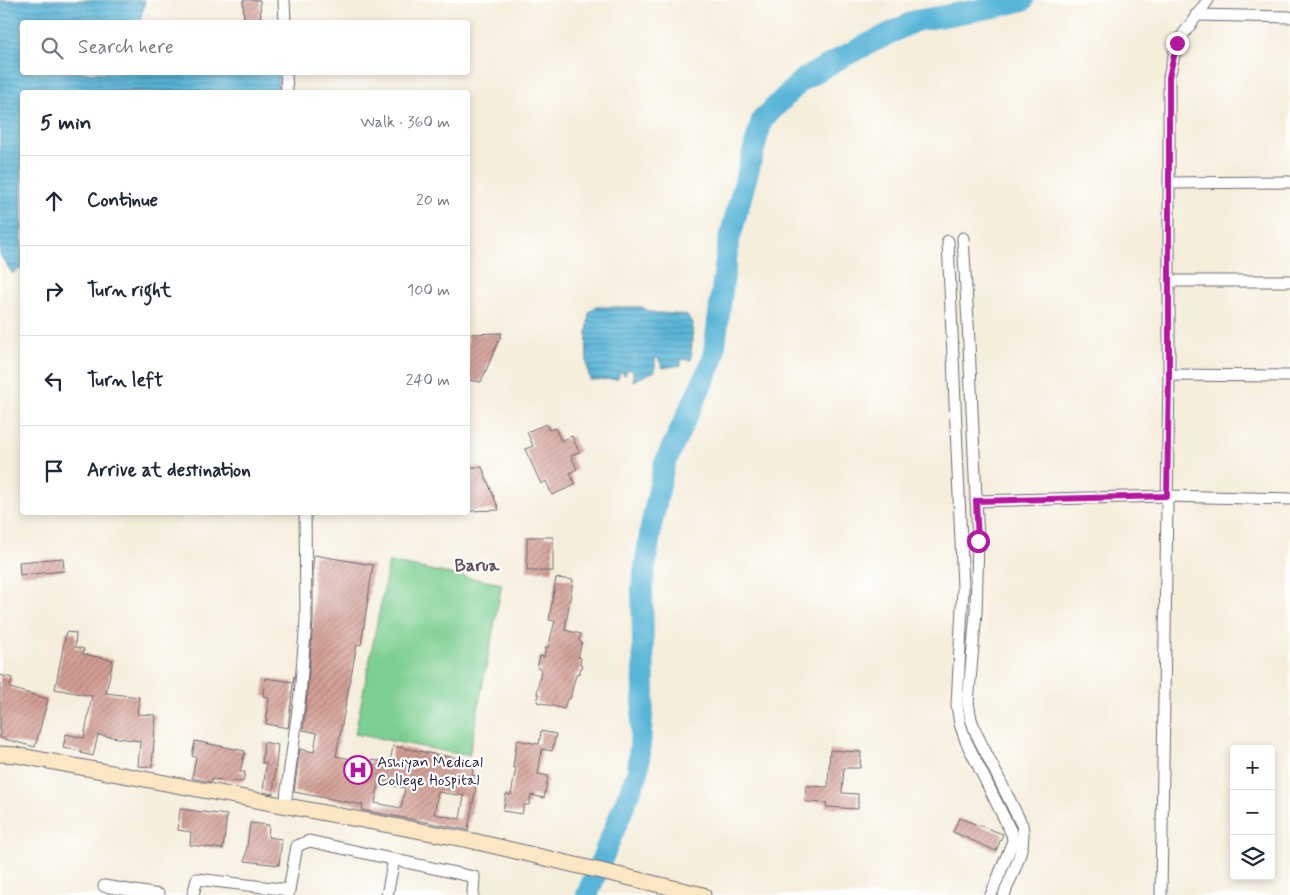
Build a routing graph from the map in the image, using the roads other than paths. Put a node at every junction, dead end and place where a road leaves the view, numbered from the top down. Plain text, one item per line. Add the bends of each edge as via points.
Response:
1 (284, 0) edge
2 (1208, 0) edge
3 (1196, 15) junction
4 (1290, 17) edge
5 (285, 20) edge
6 (286, 75) edge
7 (287, 90) edge
8 (1290, 182) edge
9 (1170, 183) junction
10 (963, 238) dead end
11 (948, 241) dead end
12 (1168, 281) junction
13 (1290, 281) edge
14 (951, 322) junction
15 (968, 322) junction
16 (1169, 375) junction
17 (1290, 376) edge
18 (1167, 496) junction
19 (1290, 499) edge
20 (976, 501) junction
21 (305, 515) edge
22 (0, 754) edge
23 (993, 768) junction
24 (982, 773) junction
25 (285, 805) junction
26 (394, 859) junction
27 (104, 886) dead end
28 (288, 893) edge
29 (159, 895) edge
30 (193, 895) edge
31 (387, 895) edge
32 (473, 895) edge
33 (703, 895) edge
34 (991, 895) edge
35 (1004, 895) edge
36 (1161, 895) edge

1 - 5 street
2 - 3 street
3 - 4 street
3 - 9 street via 1177,43 1169,77
6 - 7 street
8 - 9 street
9 - 12 street
10 - 15 street
11 - 14 street
12 - 13 street
12 - 16 street
14 - 15 street
14 - 24 street via 963,588 957,705 960,724
15 - 20 street
16 - 17 street
16 - 18 street
18 - 19 street
18 - 20 street
18 - 36 street
20 - 23 street via 978,574 968,703 973,726
21 - 25 street via 306,621
22 - 25 street
23 - 24 street
23 - 35 street via 1024,834
24 - 34 street via 1013,841
25 - 33 street via 469,840
26 - 28 street via 317,842 302,843 297,846
26 - 31 street
26 - 32 street via 474,877
27 - 29 street
28 - 30 street via 197,879

